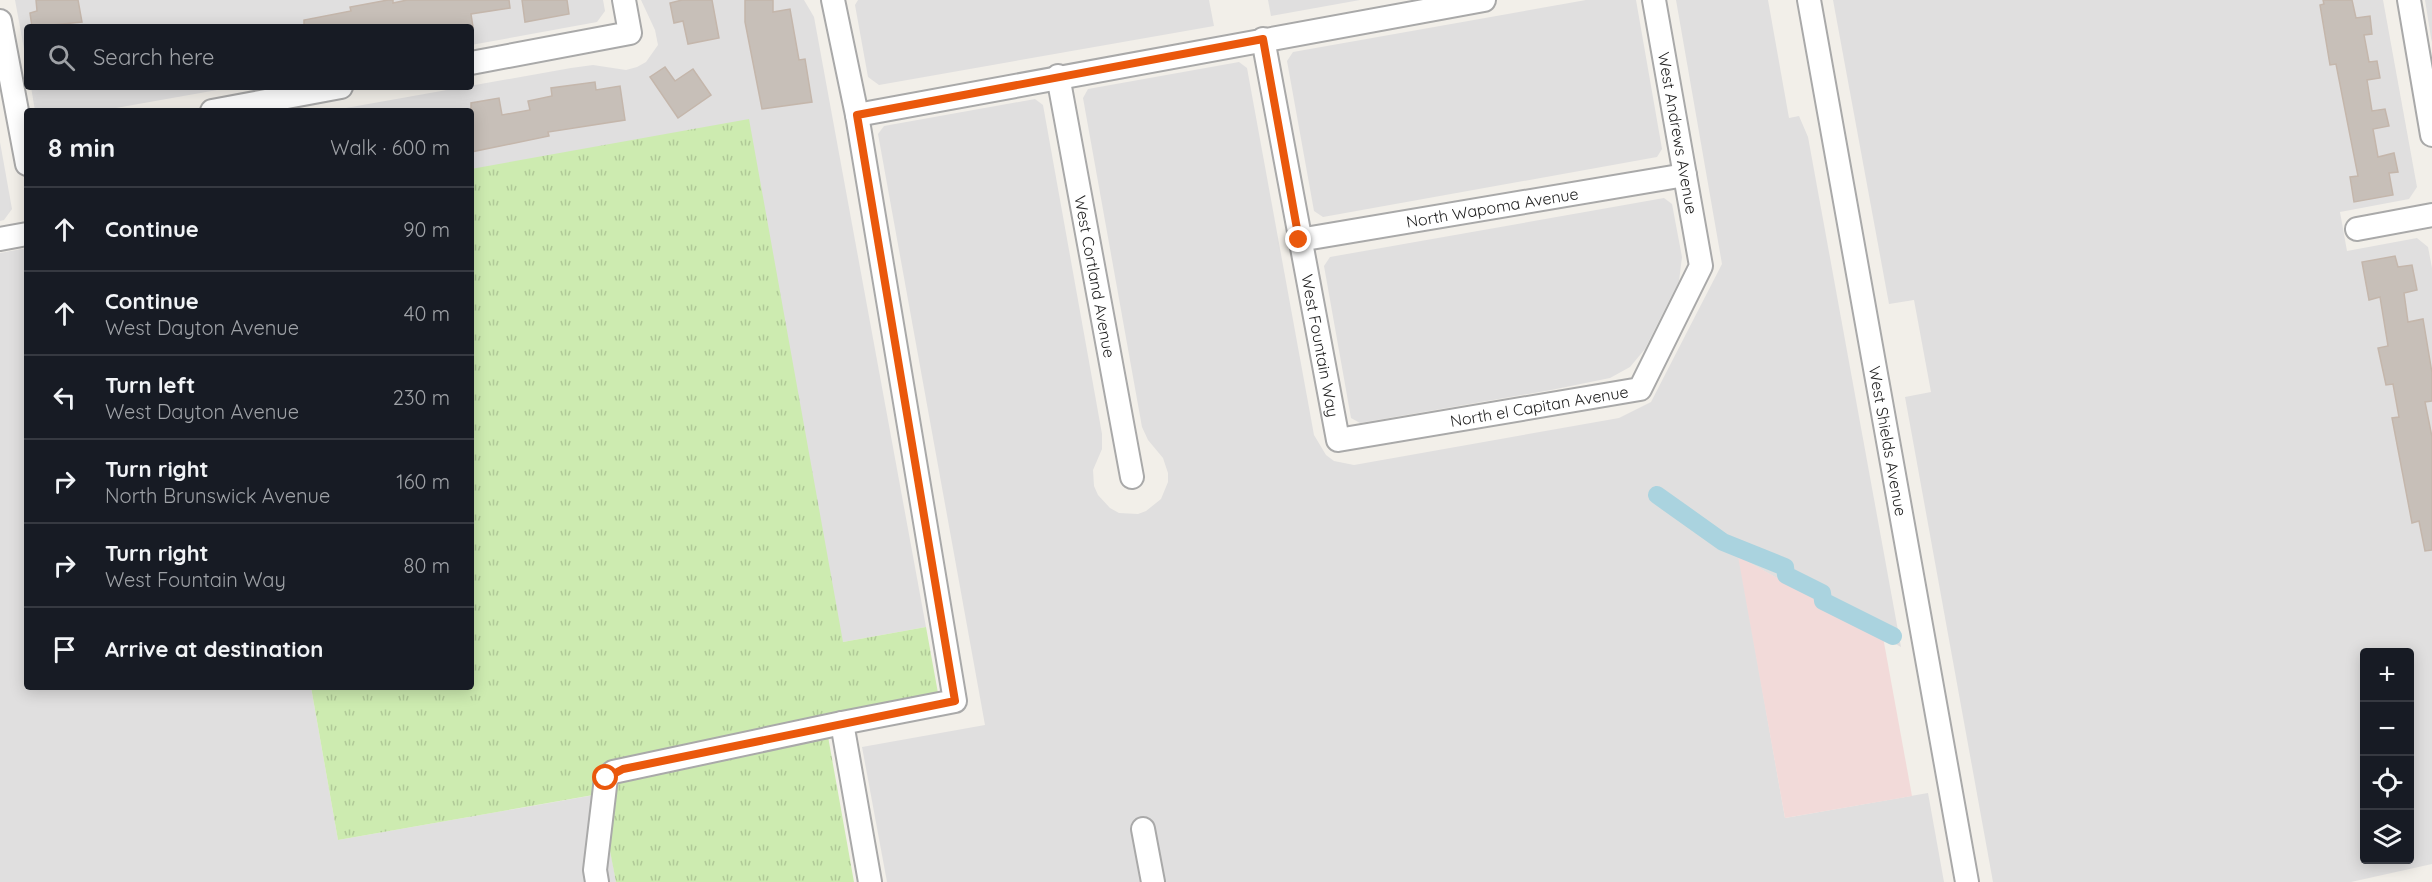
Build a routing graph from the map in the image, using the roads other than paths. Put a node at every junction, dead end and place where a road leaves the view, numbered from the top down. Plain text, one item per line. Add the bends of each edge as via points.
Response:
1 (624, 0) edge
2 (833, 0) edge
3 (1484, 0) edge
4 (1654, 0) edge
5 (1809, 0) edge
6 (2409, 0) edge
7 (0, 21) edge
8 (1263, 39) junction
9 (474, 62) edge
10 (1058, 76) junction
11 (325, 90) edge
12 (228, 108) edge
13 (857, 115) junction
14 (2432, 135) edge
15 (24, 142) edge
16 (1685, 175) junction
17 (2432, 214) edge
18 (2357, 229) dead end
19 (24, 235) edge
20 (0, 239) edge
21 (1299, 240) junction
22 (1701, 266) joint
23 (1338, 440) joint
24 (1132, 477) dead end
25 (842, 723) junction
26 (1143, 829) dead end
27 (597, 882) edge
28 (870, 882) edge
29 (1153, 882) edge
30 (1967, 882) edge

1 - 9 street via 630,33
2 - 13 street
3 - 8 street
4 - 16 street, West Andrews Avenue
5 - 30 street, West Shields Avenue
6 - 14 street
7 - 15 street
8 - 10 street
8 - 21 street, West Fountain Way
10 - 13 street
10 - 24 street, West Cortland Avenue
11 - 12 street
13 - 25 street via 955,701
16 - 21 street, North Wapoma Avenue
16 - 22 street, West Andrews Avenue
17 - 18 street
19 - 20 street
21 - 23 street, West Fountain Way
22 - 23 street, North el Capitan Avenue via 1640,389
25 - 27 street via 613,772 606,778 595,870
25 - 28 street
26 - 29 street

